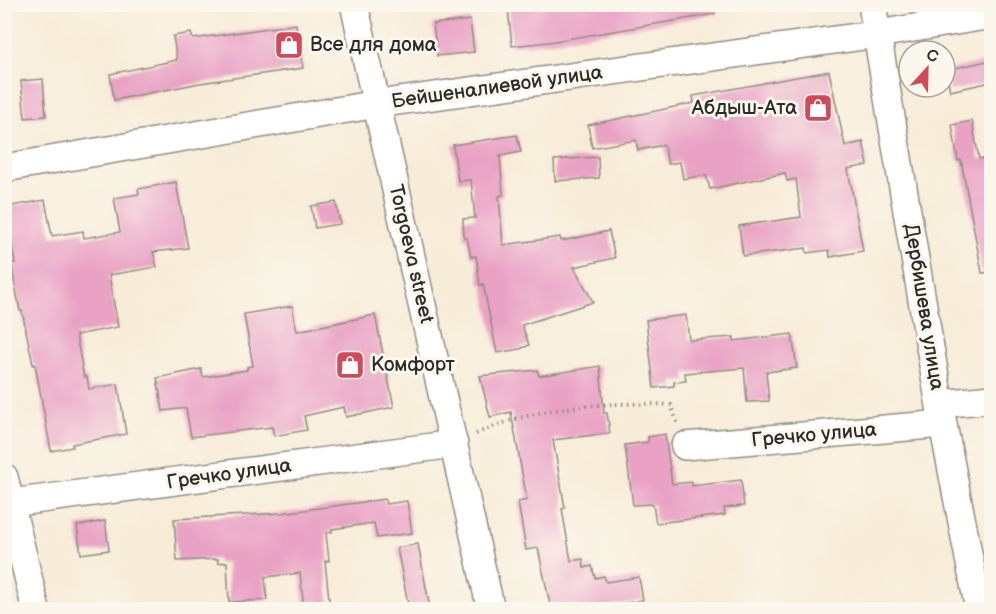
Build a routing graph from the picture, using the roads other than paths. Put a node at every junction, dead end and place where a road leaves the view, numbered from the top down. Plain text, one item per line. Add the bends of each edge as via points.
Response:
1 (354, 4) edge
2 (872, 4) edge
3 (992, 15) edge
4 (878, 34) junction
5 (377, 104) junction
6 (4, 168) edge
7 (992, 399) edge
8 (942, 414) junction
9 (454, 444) junction
10 (685, 446) road end
11 (6, 495) edge
12 (36, 609) edge
13 (491, 609) edge
14 (979, 609) edge

1 - 5 street, Torgoeva street
2 - 4 street, Дербишева улица
3 - 4 street, Бейшеналиевой улица
4 - 5 street, Бейшеналиевой улица
4 - 8 street, Дербишева улица
5 - 6 street, Бейшеналиевой улица
5 - 9 street, Torgoeva street
7 - 8 street, Гречко улица
8 - 10 street, Гречко улица
8 - 14 street, Дербишева улица
9 - 11 street, Гречко улица
9 - 13 street, Torgoeva street
11 - 12 street

